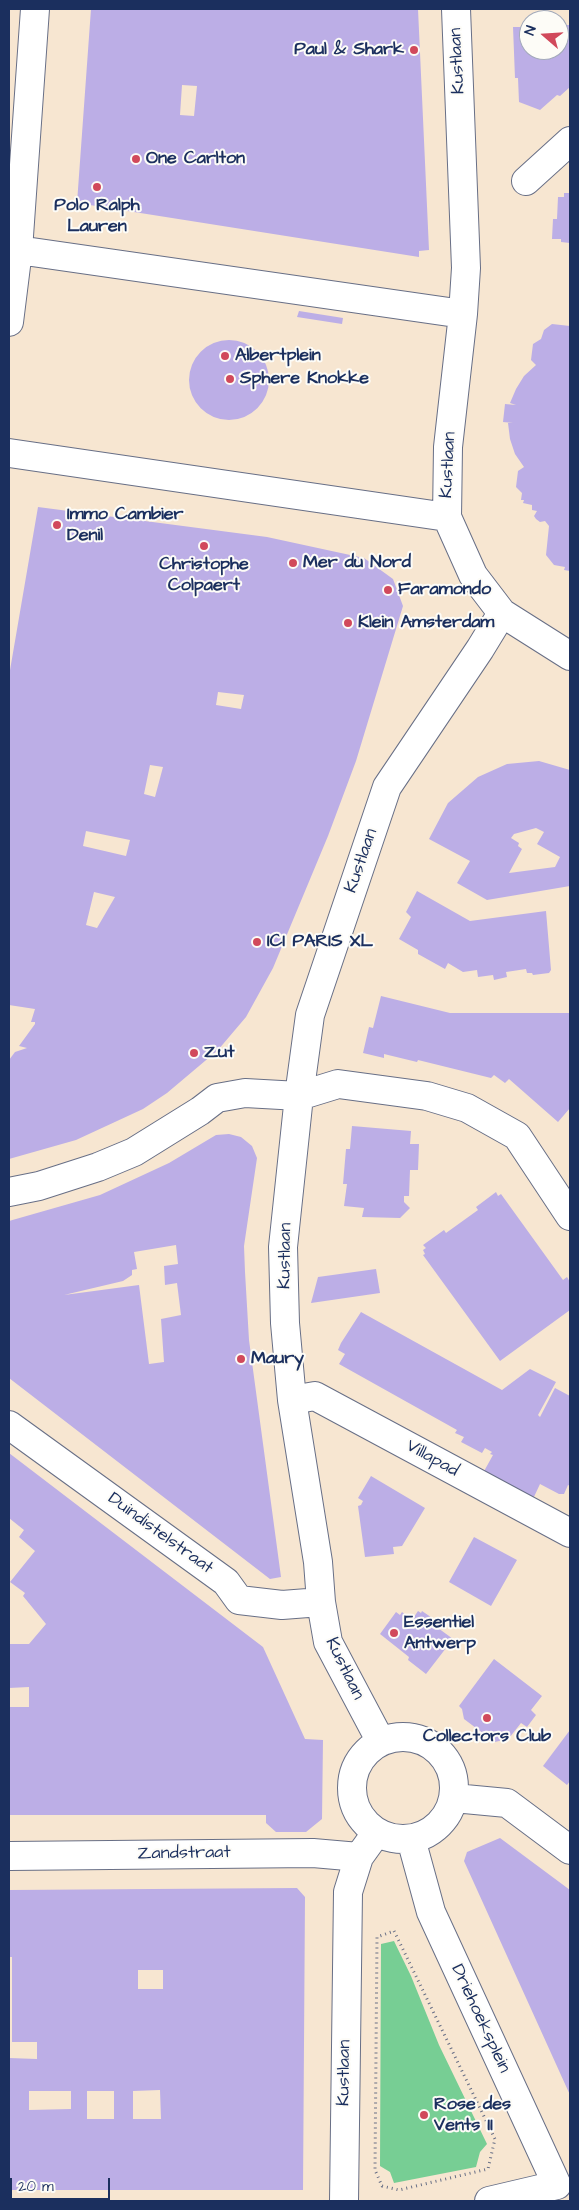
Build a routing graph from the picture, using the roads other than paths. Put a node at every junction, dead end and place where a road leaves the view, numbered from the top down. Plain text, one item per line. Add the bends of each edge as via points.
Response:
1 (35, 9) edge
2 (456, 9) edge
3 (570, 141) edge
4 (526, 181) dead end
5 (18, 250) junction
6 (463, 314) junction
7 (9, 322) edge
8 (9, 452) edge
9 (447, 517) junction
10 (502, 613) junction
11 (570, 656) edge
12 (299, 1096) junction
13 (9, 1192) edge
14 (570, 1216) edge
15 (292, 1400) junction
16 (9, 1424) edge
17 (570, 1533) edge
18 (321, 1602) junction
19 (381, 1742) junction
20 (454, 1798) junction
21 (376, 1832) junction
22 (411, 1839) junction
23 (570, 1850) edge
24 (9, 1856) edge
25 (359, 1857) junction
26 (564, 2189) edge
27 (344, 2201) edge
28 (489, 2201) edge

1 - 5 street
2 - 6 street, Kustlaan via 466,236
3 - 4 street
5 - 6 street
5 - 7 street
6 - 9 street, Kustlaan via 448,447
8 - 9 street
9 - 10 street, Kustlaan via 473,575
10 - 11 street
10 - 12 street, Kustlaan via 387,787 310,1015
12 - 13 street via 245,1093 217,1098 134,1152 40,1186
12 - 14 street via 338,1084 427,1096 467,1108 517,1136
12 - 15 street, Kustlaan via 283,1247
15 - 17 street, Villapad via 315,1396
15 - 18 street, Kustlaan via 318,1562
16 - 18 street, Duindistelstraat via 226,1582 239,1600 282,1605
18 - 19 street, Kustlaan via 328,1642
19 - 20 street via 396,1737 413,1738 440,1752 454,1781
19 - 21 street via 359,1763 353,1778 352,1794 356,1809
20 - 22 street via 446,1817 431,1832
20 - 23 street via 507,1802
21 - 22 street via 393,1839
21 - 25 street, Kustlaan
22 - 26 street, Driehoeksplein via 431,1912
24 - 25 street, Zandstraat via 313,1853
25 - 27 street, Kustlaan via 348,1892
26 - 28 street, Driehoeksplein

